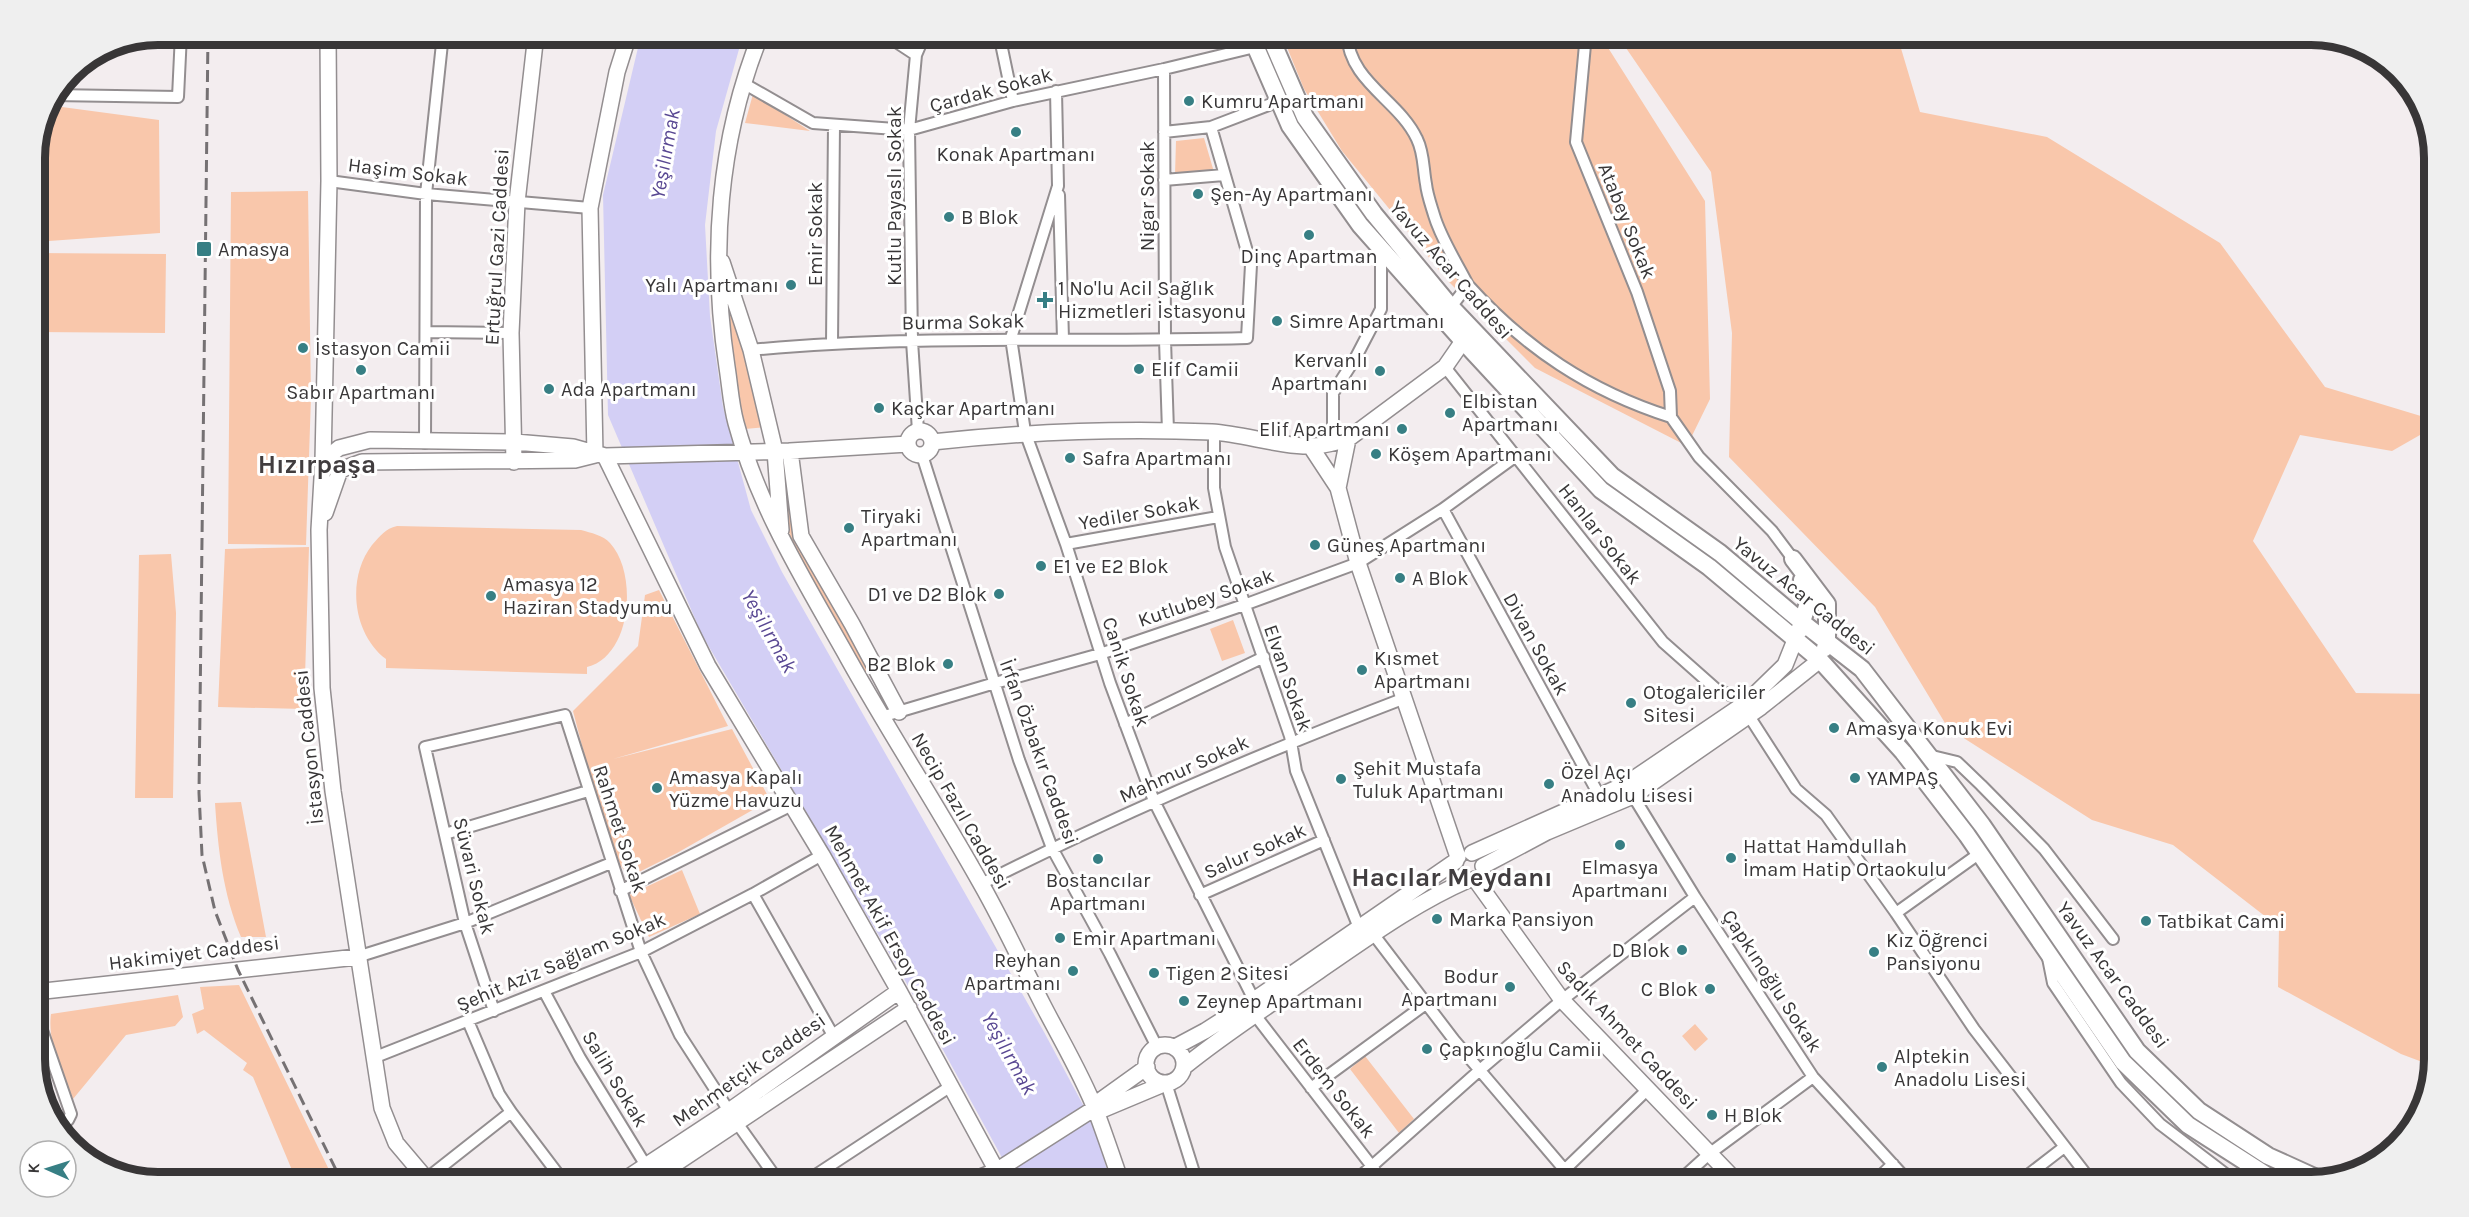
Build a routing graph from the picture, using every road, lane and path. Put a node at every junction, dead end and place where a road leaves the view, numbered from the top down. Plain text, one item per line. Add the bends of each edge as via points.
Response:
1 (180, 45) edge
2 (319, 45) edge
3 (328, 45) edge
4 (442, 45) edge
5 (535, 45) edge
6 (626, 45) edge
7 (757, 45) edge
8 (901, 45) edge
9 (920, 45) edge
10 (1001, 45) edge
11 (1239, 45) edge
12 (1254, 45) edge
13 (1274, 45) edge
14 (1349, 45) edge
15 (1585, 45) edge
16 (916, 55) junction
17 (1164, 69) junction
18 (743, 83) junction
19 (1056, 91) junction
20 (64, 95) edge
21 (1013, 100) junction
22 (1279, 101) junction
23 (834, 125) junction
24 (1211, 127) junction
25 (909, 130) junction
26 (1164, 132) junction
27 (1224, 175) junction
28 (1164, 180) junction
29 (329, 181) junction
30 (1058, 186) junction
31 (426, 194) junction
32 (517, 202) junction
33 (590, 208) junction
34 (1381, 248) junction
35 (719, 253) junction
36 (1467, 285) junction
37 (1451, 307) junction
38 (426, 332) junction
39 (511, 333) junction
40 (1011, 338) junction
41 (1063, 339) junction
42 (1165, 340) junction
43 (912, 341) junction
44 (1463, 341) junction
45 (832, 343) junction
46 (751, 350) junction
47 (1445, 367) junction
48 (1671, 417) junction
49 (918, 431) junction
50 (1168, 431) junction
51 (1025, 432) junction
52 (1214, 432) junction
53 (1348, 439) junction
54 (425, 442) junction
55 (515, 442) junction
56 (932, 442) junction
57 (1333, 443) junction
58 (908, 444) junction
59 (1311, 447) junction
60 (741, 451) junction
61 (782, 451) junction
62 (922, 455) junction
63 (604, 456) junction
64 (1516, 456) junction
65 (323, 461) junction
66 (514, 462) junction
67 (1338, 488) junction
68 (1443, 509) junction
69 (1218, 517) junction
70 (319, 531) junction
71 (782, 540) junction
72 (1066, 544) junction
73 (1793, 560) junction
74 (1358, 563) junction
75 (1244, 605) junction
76 (1803, 623) junction
77 (1795, 640) junction
78 (1827, 642) junction
79 (1100, 654) junction
80 (1263, 657) junction
81 (1821, 660) junction
82 (995, 683) junction
83 (1405, 698) junction
84 (1748, 709) junction
85 (899, 712) junction
86 (565, 716) joint
87 (881, 717) junction
88 (1125, 724) junction
89 (1291, 742) junction
90 (1928, 755) junction
91 (1629, 790) junction
92 (588, 791) junction
93 (1599, 795) junction
94 (1154, 801) junction
95 (792, 806) junction
96 (445, 834) junction
97 (1324, 840) junction
98 (1052, 848) junction
99 (1980, 853) junction
100 (822, 855) junction
101 (1464, 856) junction
102 (611, 863) junction
103 (1475, 875) junction
104 (981, 884) junction
105 (620, 891) junction
106 (753, 894) junction
107 (1200, 896) junction
108 (1695, 897) junction
109 (1896, 913) junction
110 (465, 923) junction
111 (1359, 928) junction
112 (1374, 934) junction
113 (2113, 939) dead end
114 (641, 952) junction
115 (2047, 952) junction
116 (357, 957) junction
117 (45, 991) edge
118 (544, 991) junction
119 (899, 991) junction
120 (1562, 1000) junction
121 (1427, 1003) junction
122 (1255, 1007) junction
123 (909, 1008) junction
124 (494, 1011) junction
125 (468, 1021) junction
126 (834, 1037) junction
127 (45, 1040) edge
128 (1157, 1047) junction
129 (1175, 1047) junction
130 (373, 1058) junction
131 (1147, 1067) junction
132 (1184, 1067) junction
133 (1481, 1069) junction
134 (1813, 1077) junction
135 (1166, 1083) junction
136 (951, 1086) junction
137 (1311, 1088) junction
138 (1647, 1090) junction
139 (1092, 1110) junction
140 (511, 1112) junction
141 (733, 1117) junction
142 (64, 1122) edge
143 (2063, 1148) junction
144 (1708, 1154) junction
145 (1893, 1164) junction
146 (1372, 1166) junction
147 (1565, 1170) joint
148 (421, 1172) edge
149 (438, 1172) edge
150 (556, 1172) edge
151 (649, 1172) edge
152 (659, 1172) edge
153 (772, 1172) edge
154 (820, 1172) edge
155 (994, 1172) edge
156 (1002, 1172) edge
157 (1117, 1172) edge
158 (1194, 1172) edge
159 (1365, 1172) edge
160 (1376, 1172) edge
161 (1689, 1172) edge
162 (1727, 1172) edge
163 (1885, 1172) edge
164 (1900, 1172) edge
165 (2032, 1172) edge
166 (2083, 1172) edge
167 (2223, 1172) edge
168 (2261, 1172) edge
169 (2303, 1172) edge

1 - 20 street via 178,97
2 - 29 street via 320,152
3 - 29 street
4 - 31 street
5 - 32 street, Ertuğrul Gazi Caddesi
6 - 33 street
7 - 18 street, Necip Fazıl Caddesi
8 - 16 street
9 - 16 street, Kutlu Payaslı Sokak
10 - 21 street
11 - 17 street, Çardak Sokak
12 - 22 main road, Yavuz Acar Caddesi
13 - 37 main road, Yavuz Acar Caddesi via 1305,117 1374,214
14 - 36 street via 1367,82 1402,114 1417,138 1435,218
15 - 48 street, Atabey Sokak via 1576,142 1636,292 1670,391
16 - 25 street, Kutlu Payaslı Sokak
17 - 19 street, Çardak Sokak
17 - 26 street, Nigar Sokak
18 - 23 street, Çardak Sokak via 813,123
18 - 35 street, Necip Fazıl Caddesi via 721,192
19 - 21 street, Çardak Sokak
19 - 30 street
21 - 25 street, Çardak Sokak
22 - 24 street
22 - 34 main road, Yavuz Acar Caddesi via 1290,126 1360,225
23 - 25 street, Çardak Sokak
23 - 45 street, Emir Sokak
24 - 26 street
24 - 27 street, Burma Sokak
25 - 43 street, Kutlu Payaslı Sokak
26 - 28 street, Nigar Sokak
27 - 28 street
27 - 42 street, Burma Sokak via 1251,265 1247,338
28 - 42 street, Nigar Sokak
29 - 31 street, Haşim Sokak
29 - 65 street
30 - 40 street
30 - 41 street
31 - 32 street, Haşim Sokak
31 - 38 street
32 - 33 street, Haşim Sokak
32 - 39 street, Ertuğrul Gazi Caddesi
33 - 63 street
34 - 44 main road, Yavuz Acar Caddesi
34 - 57 street via 1381,309 1333,393
35 - 46 street
35 - 60 street, Necip Fazıl Caddesi via 722,338
36 - 37 street
36 - 48 street via 1528,344 1577,378
37 - 76 main road, Yavuz Acar Caddesi via 1612,476 1720,553
38 - 39 street
38 - 54 street
39 - 55 street, Ertuğrul Gazi Caddesi
40 - 41 street, Burma Sokak
40 - 43 street, Burma Sokak
40 - 51 street, Canik Sokak
41 - 42 street, Burma Sokak
42 - 50 street, Nigar Sokak
43 - 45 street, Burma Sokak
43 - 49 street, Kutlu Payaslı Sokak
44 - 47 street
44 - 77 main road, Yavuz Acar Caddesi via 1601,490 1709,567
45 - 46 street, Burma Sokak
46 - 61 street
47 - 53 street
47 - 64 street, Hanlar Sokak
48 - 73 street, Atabey Sokak via 1699,458 1772,531
49 - 56 street via 929,435
49 - 58 street via 911,434
50 - 51 street
50 - 52 street
51 - 56 street
51 - 72 street, Canik Sokak
52 - 59 street
52 - 69 street, Elvan Sokak
53 - 57 street
53 - 67 street
54 - 55 street
54 - 65 street via 370,440 339,448
55 - 63 street via 573,447
55 - 66 street, Ertuğrul Gazi Caddesi
56 - 62 street via 931,449
57 - 59 street
58 - 61 street
58 - 62 street via 914,454
59 - 67 street
60 - 61 street
60 - 63 street
60 - 71 street, Necip Fazıl Caddesi
61 - 71 street, Necip Fazıl Caddesi
61 - 85 street, Necip Fazıl Caddesi via 801,536
62 - 82 street, İrfan Özbakır Caddesi
63 - 66 street
63 - 95 street, Mehmet Akif Ersoy Caddesi via 708,666
64 - 68 street, Kutlubey Sokak
64 - 84 street, Hanlar Sokak via 1663,642 1716,689
65 - 70 street, İstasyon Caddesi
66 - 70 street via 362,462 340,470
67 - 74 street
68 - 74 street, Kutlubey Sokak
68 - 93 street, Divan Sokak
69 - 72 street, Yediler Sokak
69 - 75 street, Elvan Sokak
70 - 116 street, İstasyon Caddesi via 322,688
71 - 87 street, Necip Fazıl Caddesi
72 - 79 street, Canik Sokak
73 - 76 main road via 1810,597
73 - 78 main road via 1827,604
74 - 75 street, Kutlubey Sokak
74 - 83 street
75 - 79 street, Kutlubey Sokak
75 - 80 street, Elvan Sokak
76 - 77 main road
76 - 78 main road, Yavuz Acar Caddesi
77 - 81 main road, Yavuz Acar Caddesi
77 - 84 street via 1785,665
78 - 81 main road
78 - 90 main road, Yavuz Acar Caddesi via 1862,669
79 - 82 street, Kutlubey Sokak
79 - 88 street, Canik Sokak
80 - 88 street
80 - 89 street, Elvan Sokak
81 - 84 street
81 - 99 main road, Yavuz Acar Caddesi via 1903,752
82 - 85 street, Kutlubey Sokak
82 - 98 street, İrfan Özbakır Caddesi
83 - 89 street, Mahmur Sokak
83 - 101 street via 1450,828
84 - 91 street
84 - 109 street via 1796,789 1826,815
85 - 87 street, Kutlubey Sokak
86 - 92 street, Rahmet Sokak
86 - 96 street, Süvari Sokak via 425,747
87 - 104 street, Necip Fazıl Caddesi
88 - 94 street, Canik Sokak
89 - 94 street, Mahmur Sokak
89 - 97 street, Elvan Sokak via 1296,771
90 - 113 street via 1957,762 1981,785 2044,849
90 - 169 main road, Yavuz Acar Caddesi via 1982,825 2137,1051 2199,1111 2268,1156
91 - 93 street
91 - 103 street
91 - 108 street, Çapkınoğlu Sokak
92 - 96 street
92 - 102 street, Rahmet Sokak
93 - 101 street
94 - 98 street, Mahmur Sokak
94 - 107 street, Canik Sokak
95 - 100 street, Mehmet Akif Ersoy Caddesi
95 - 105 street
96 - 110 street, Süvari Sokak
97 - 107 street, Salur Sokak
97 - 111 street, Elvan Sokak
98 - 104 street, Mahmur Sokak
98 - 128 street, İrfan Özbakır Caddesi
99 - 109 street
99 - 115 main road, Yavuz Acar Caddesi
100 - 106 street, Şehit Aziz Sağlam Sokak
100 - 119 street, Mehmet Akif Ersoy Caddesi
101 - 103 street via 1479,856
101 - 103 street via 1455,866 1458,875
101 - 111 street
102 - 105 street, Rahmet Sokak
102 - 110 street
103 - 112 street
103 - 120 street, Sadık Ahmet Caddesi
104 - 139 street, Necip Fazıl Caddesi
105 - 114 street, Rahmet Sokak
106 - 114 street, Şehit Aziz Sağlam Sokak
106 - 126 street
107 - 122 street, Canik Sokak
108 - 120 street
108 - 134 street, Çapkınoğlu Sokak
109 - 143 street via 1974,1029
110 - 116 street
110 - 124 street, Süvari Sokak
111 - 122 street
112 - 121 street
112 - 122 street
114 - 118 street, Şehit Aziz Sağlam Sokak
114 - 141 street, Rahmet Sokak via 680,1035
115 - 167 street via 2053,983 2121,1083 2160,1124
115 - 168 main road, Yavuz Acar Caddesi via 2123,1062 2188,1125
116 - 117 street, Hakimiyet Caddesi
116 - 130 street, İstasyon Caddesi
118 - 124 street, Şehit Aziz Sağlam Sokak
118 - 151 street, Salih Sokak
119 - 123 street, Mehmet Akif Ersoy Caddesi
119 - 126 street, Mehmetçik Caddesi
120 - 133 street
120 - 138 street, Sadık Ahmet Caddesi
121 - 133 street
121 - 137 street
122 - 129 street
122 - 132 street
122 - 137 street, Erdem Sokak
123 - 136 street, Mehmet Akif Ersoy Caddesi
123 - 141 street, Mehmetçik Caddesi
124 - 125 street, Şehit Aziz Sağlam Sokak
125 - 130 street, Şehit Aziz Sağlam Sokak
125 - 140 street via 499,1094
126 - 141 street, Mehmetçik Caddesi
127 - 142 street via 70,1114
128 - 129 street
128 - 131 street via 1149,1053
129 - 132 street
130 - 148 street, İstasyon Caddesi via 381,1108 396,1143
131 - 135 street via 1151,1077
131 - 139 street
132 - 135 street via 1178,1078
133 - 146 street
133 - 147 street
134 - 144 street
134 - 145 street, Çapkınoğlu Sokak
135 - 139 street via 1104,1109
135 - 158 street
136 - 154 street
136 - 155 street, Mehmet Akif Ersoy Caddesi
137 - 146 street, Erdem Sokak
138 - 144 street, Sadık Ahmet Caddesi
138 - 147 street
139 - 156 street
139 - 157 street, Necip Fazıl Caddesi
140 - 149 street
140 - 150 street
141 - 152 street, Mehmetçik Caddesi
141 - 153 street, Rahmet Sokak
143 - 165 street
143 - 166 street
144 - 161 street
144 - 162 street, Sadık Ahmet Caddesi
145 - 163 street
145 - 164 street, Çapkınoğlu Sokak
146 - 159 street
146 - 160 street, Erdem Sokak

